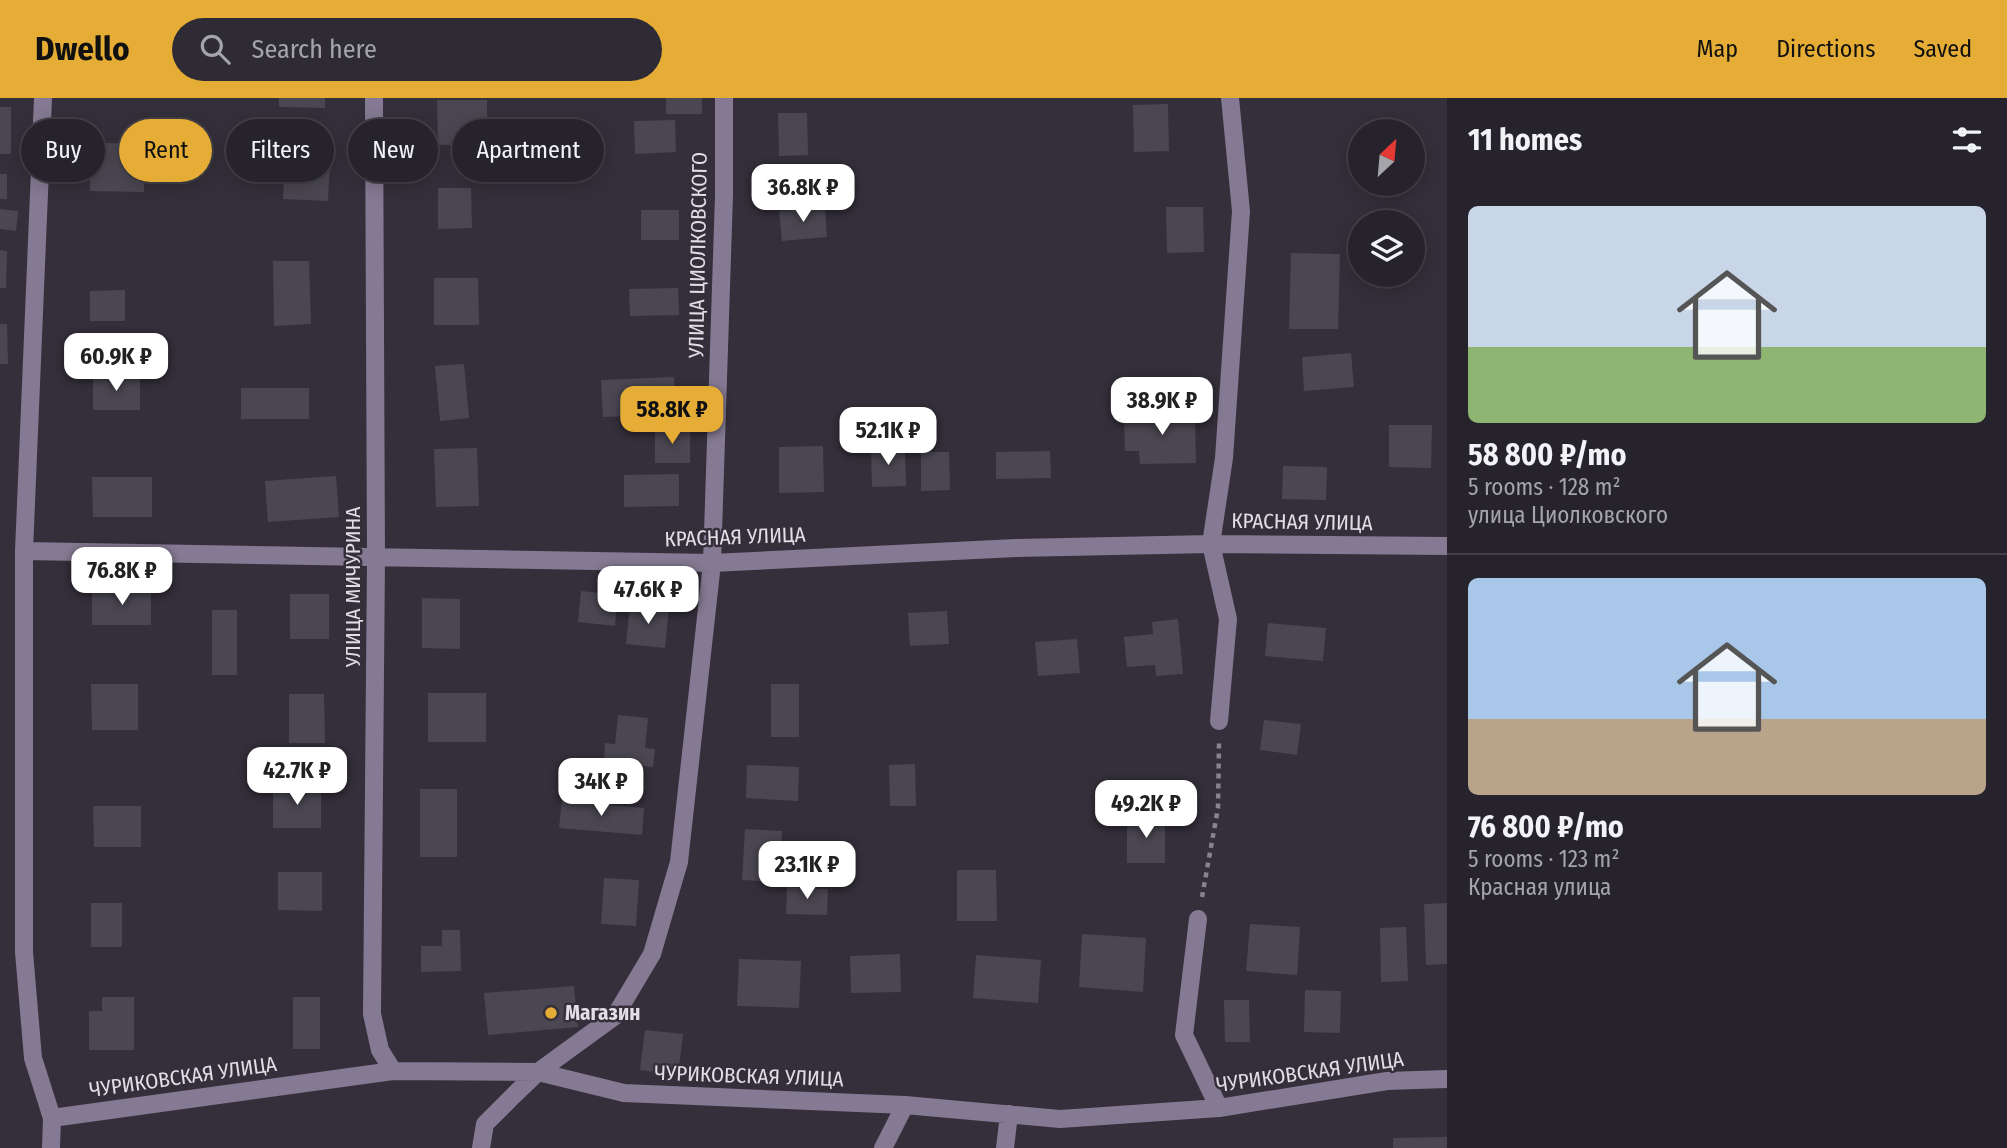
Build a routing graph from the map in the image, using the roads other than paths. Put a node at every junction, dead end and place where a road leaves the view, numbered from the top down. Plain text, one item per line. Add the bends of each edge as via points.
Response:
1 (43, 98) edge
2 (374, 98) edge
3 (724, 98) edge
4 (1230, 98) edge
5 (1211, 544) junction
6 (1447, 546) edge
7 (23, 551) junction
8 (376, 559) junction
9 (712, 563) junction
10 (1219, 721) road end
11 (1198, 919) road end
12 (393, 1071) junction
13 (538, 1072) junction
14 (1447, 1079) edge
15 (905, 1105) junction
16 (1219, 1108) junction
17 (1009, 1114) junction
18 (52, 1118) junction
19 (51, 1148) edge
20 (481, 1148) edge
21 (883, 1148) edge
22 (1005, 1148) edge

1 - 7 street
2 - 8 street, УЛИЦА МИЧУРИНА
3 - 9 street, УЛИЦА ЦИОЛКОВСКОГО
4 - 5 street via 1241,211 1224,458
5 - 6 street, КРАСНАЯ УЛИЦА
5 - 9 street, КРАСНАЯ УЛИЦА
5 - 10 street via 1228,619
7 - 8 street, КРАСНАЯ УЛИЦА
7 - 18 street via 24,952 33,1058
8 - 9 street, КРАСНАЯ УЛИЦА
8 - 12 street, УЛИЦА МИЧУРИНА via 372,1014 380,1050
9 - 13 street, УЛИЦА ЦИОЛКОВСКОГО via 679,862 652,954 615,1016
11 - 16 street via 1184,1035
12 - 13 street, ЧУРИКОВСКАЯ УЛИЦА
12 - 18 street, ЧУРИКОВСКАЯ УЛИЦА
13 - 15 street, ЧУРИКОВСКАЯ УЛИЦА via 624,1093
13 - 20 street via 485,1124
14 - 16 street, ЧУРИКОВСКАЯ УЛИЦА via 1387,1081
15 - 17 street, ЧУРИКОВСКАЯ УЛИЦА
15 - 21 street
16 - 17 street, ЧУРИКОВСКАЯ УЛИЦА via 1060,1119
17 - 22 street
18 - 19 street

